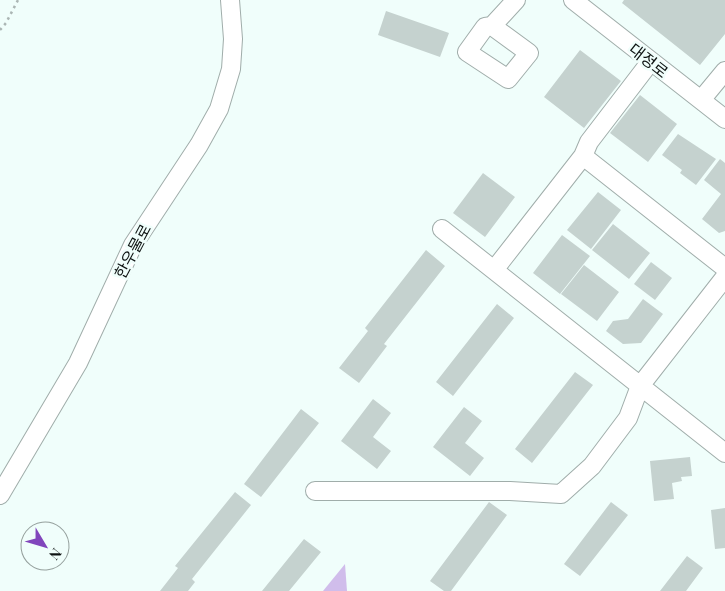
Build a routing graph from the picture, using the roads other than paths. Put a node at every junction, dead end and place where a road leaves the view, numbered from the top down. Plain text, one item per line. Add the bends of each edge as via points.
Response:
1 (230, 0) edge
2 (516, 0) edge
3 (574, 0) edge
4 (492, 26) dead end
5 (651, 61) junction
6 (725, 71) edge
7 (702, 100) junction
8 (725, 119) edge
9 (583, 156) junction
10 (442, 229) dead end
11 (725, 268) edge
12 (494, 270) junction
13 (725, 277) edge
14 (640, 386) junction
15 (725, 453) edge
16 (315, 491) dead end
17 (0, 495) edge

1 - 17 street, 한우물로 via 232,69 218,109 199,145 133,245 78,363
2 - 4 street
3 - 5 street, 대정로
5 - 7 street, 대정로
5 - 9 street via 589,142
6 - 7 street
7 - 8 street, 대정로
9 - 11 street
9 - 12 street
10 - 12 street
12 - 14 street
13 - 14 street
14 - 15 street
14 - 16 street via 628,418 592,466 561,494

